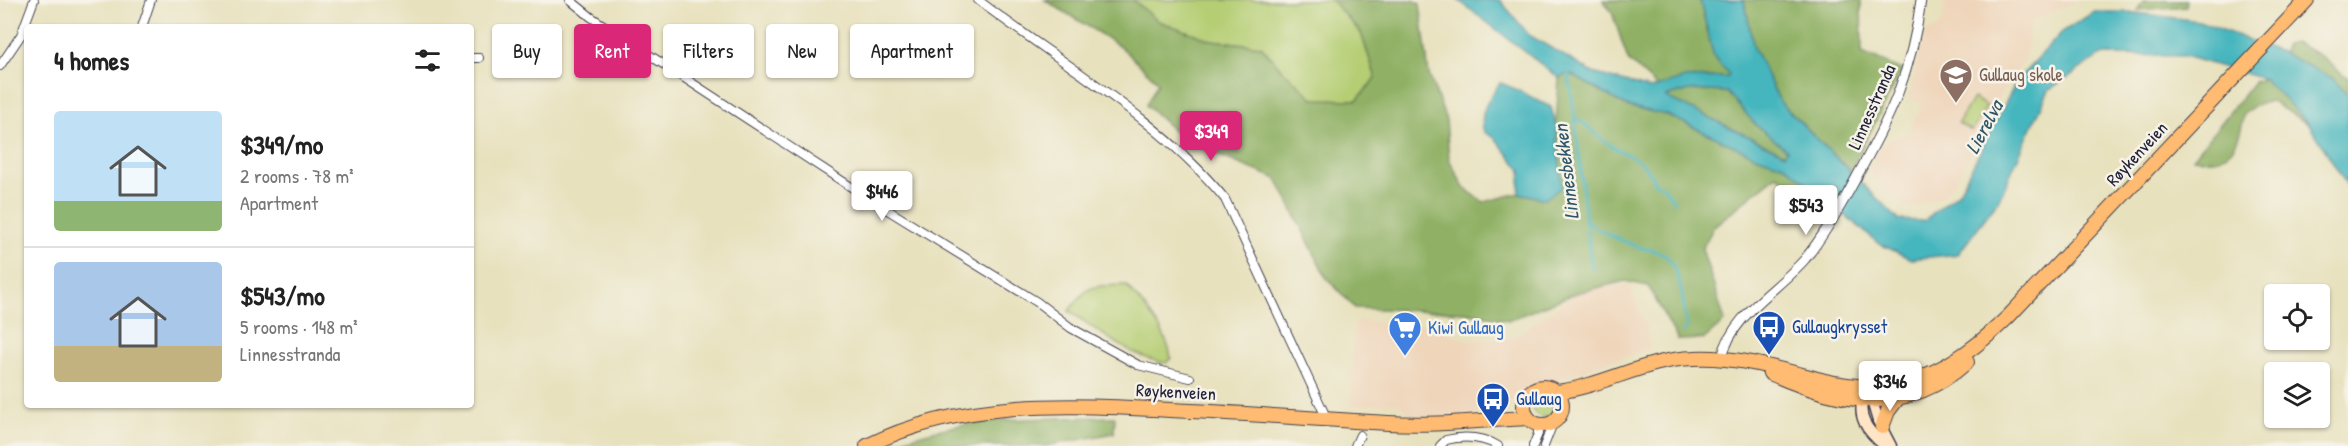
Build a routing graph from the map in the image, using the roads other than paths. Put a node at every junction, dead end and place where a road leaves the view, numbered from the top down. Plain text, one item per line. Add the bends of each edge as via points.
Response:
1 (34, 0) edge
2 (151, 0) edge
3 (570, 0) edge
4 (978, 0) edge
5 (1921, 0) edge
6 (2307, 0) edge
7 (25, 24) edge
8 (143, 24) edge
9 (24, 27) edge
10 (0, 66) edge
11 (1993, 332) junction
12 (1722, 358) junction
13 (1746, 362) junction
14 (1190, 378) dead end
15 (1595, 385) junction
16 (1868, 387) junction
17 (1557, 392) junction
18 (1898, 398) junction
19 (1867, 402) junction
20 (1524, 403) junction
21 (1562, 408) junction
22 (1327, 419) junction
23 (1490, 420) junction
24 (1533, 421) junction
25 (1553, 423) junction
26 (1882, 427) junction
27 (1360, 435) dead end
28 (867, 446) edge
29 (1355, 446) edge
30 (1440, 446) edge
31 (1498, 446) edge
32 (1533, 446) edge
33 (1544, 446) edge
34 (1885, 446) edge
35 (1891, 446) edge

1 - 7 street
2 - 8 street
3 - 14 street via 875,203 1037,302 1071,328 1137,365
4 - 22 street via 1127,110 1191,161 1220,192
5 - 12 street, Linnesstranda via 1906,76 1892,113 1860,172 1799,266 1737,324
6 - 11 highway, Røykenveien
9 - 10 street
11 - 16 highway, Røykenveien via 1936,371 1903,383
11 - 18 highway, Røykenveien via 1971,359 1948,377 1923,391
12 - 13 highway, Røykenveien
12 - 15 highway, Røykenveien via 1662,362
13 - 16 highway, Røykenveien
13 - 19 highway, Røykenveien via 1820,392
15 - 17 highway, Røykenveien
15 - 21 highway, Røykenveien
16 - 19 main road
17 - 20 highway via 1548,387 1537,388
17 - 21 highway
18 - 19 highway, Røykenveien
18 - 26 highway
19 - 26 main road
19 - 34 main road via 1862,422
20 - 23 highway, Røykenveien
20 - 24 highway
21 - 25 highway
22 - 23 highway, Røykenveien via 1424,424
22 - 28 highway, Røykenveien via 1146,408 1036,407 926,422
23 - 24 highway, Røykenveien
24 - 25 highway
24 - 32 street via 1538,434
25 - 33 street
26 - 35 main road
27 - 29 street
30 - 31 street via 1446,440 1471,438

